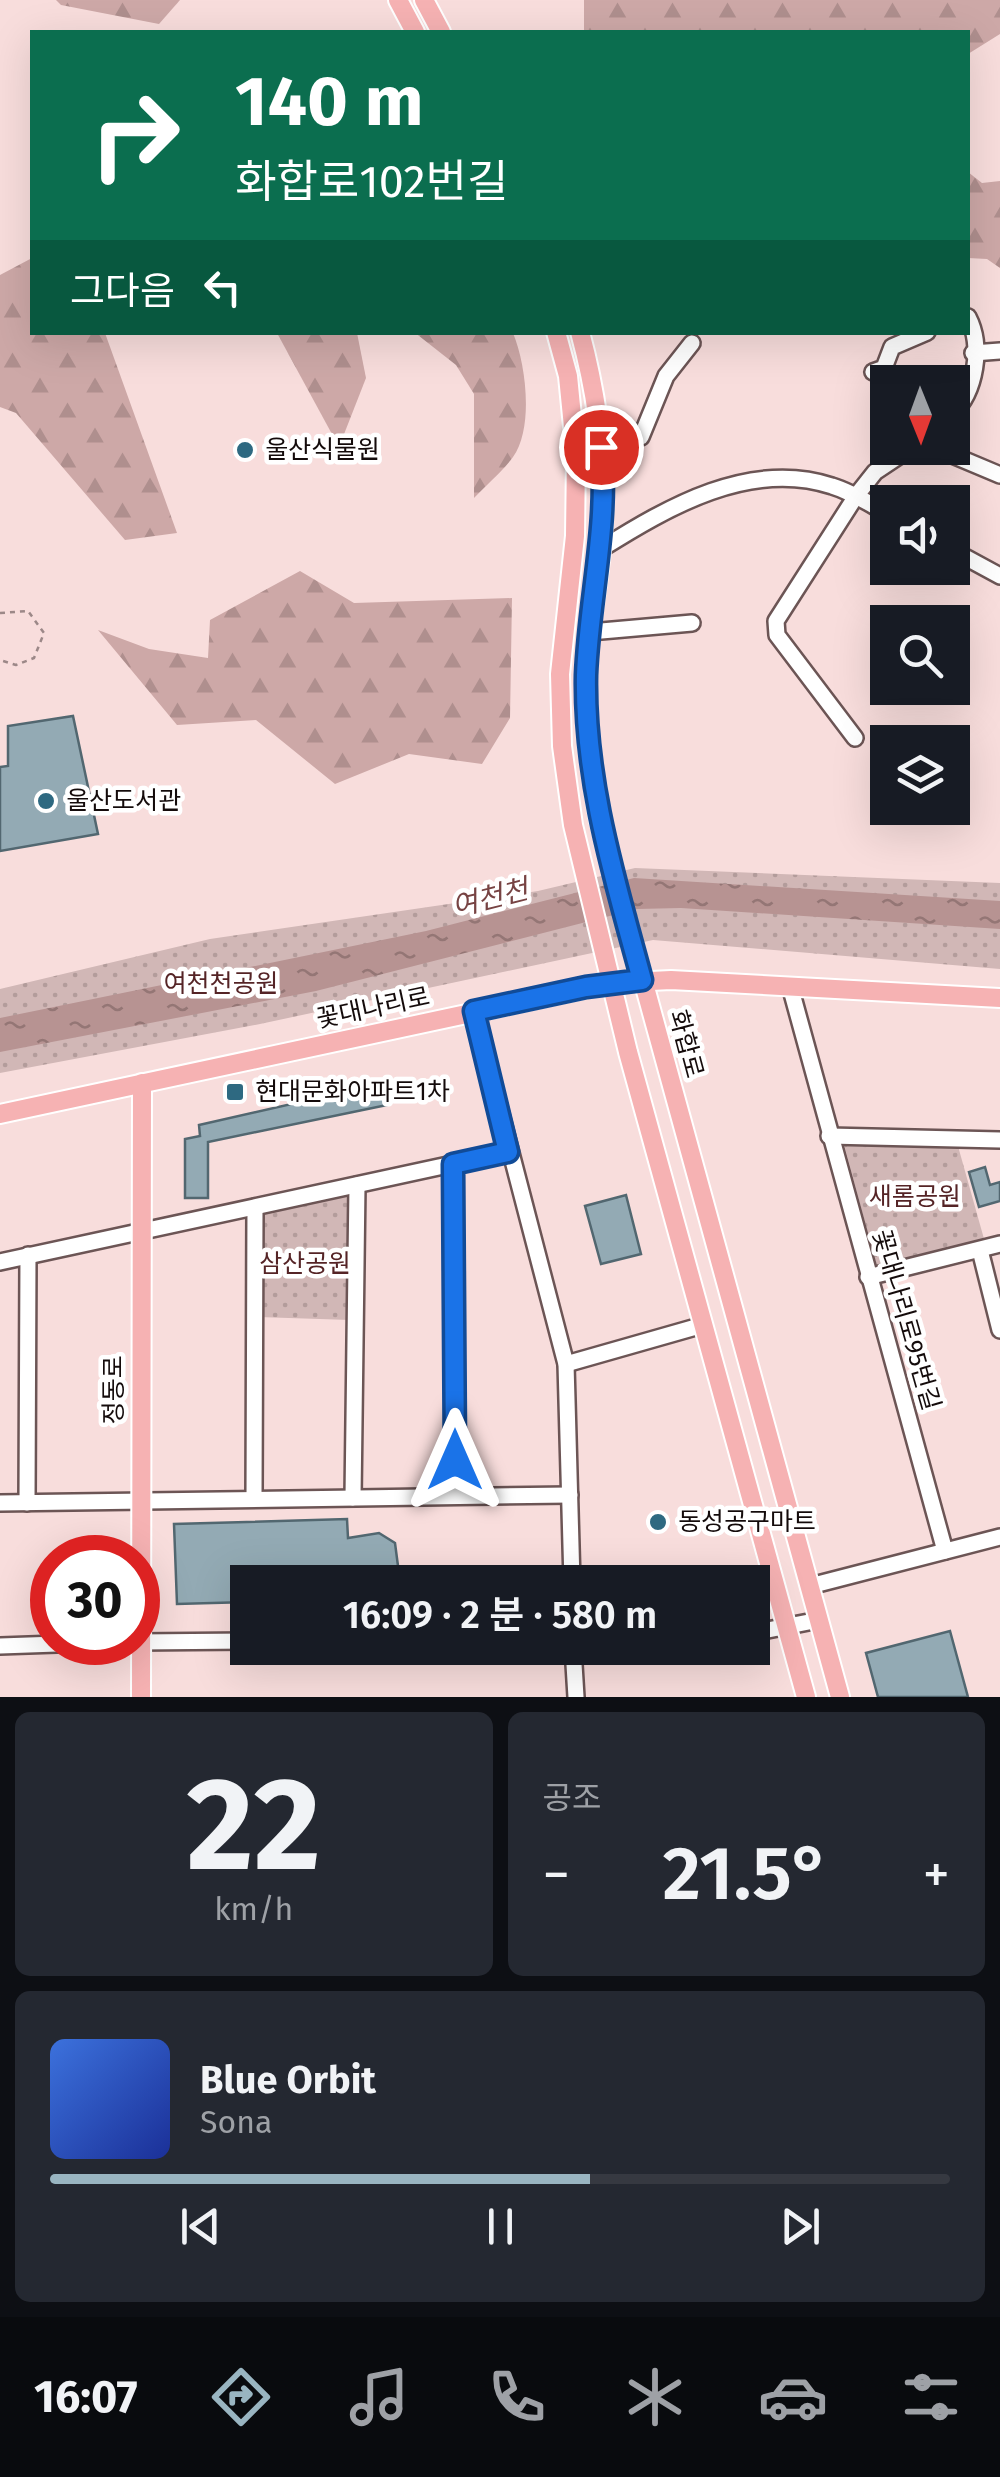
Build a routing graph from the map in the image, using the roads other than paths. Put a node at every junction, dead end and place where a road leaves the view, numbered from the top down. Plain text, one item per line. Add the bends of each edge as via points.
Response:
1 (398, 0) edge
2 (424, 0) edge
3 (413, 30) edge
4 (440, 30) edge
5 (557, 335) edge
6 (581, 335) edge
7 (920, 335) edge
8 (970, 335) edge
9 (692, 343) dead end
10 (1000, 351) edge
11 (972, 353) junction
12 (885, 365) edge
13 (970, 390) edge
14 (601, 447) junction
15 (970, 462) edge
16 (885, 465) edge
17 (1000, 475) edge
18 (856, 496) junction
19 (870, 504) edge
20 (601, 549) junction
21 (970, 560) edge
22 (1000, 576) edge
23 (692, 623) dead end
24 (590, 632) junction
25 (855, 738) dead end
26 (642, 980) junction
27 (611, 983) junction
28 (790, 986) junction
29 (1000, 998) edge
30 (474, 1011) junction
31 (142, 1083) junction
32 (0, 1114) edge
33 (829, 1136) junction
34 (1000, 1140) edge
35 (508, 1152) junction
36 (453, 1164) junction
37 (356, 1185) junction
38 (255, 1208) junction
39 (140, 1234) junction
40 (1000, 1244) edge
41 (980, 1250) junction
42 (28, 1256) junction
43 (0, 1262) edge
44 (868, 1277) junction
45 (703, 1326) junction
46 (1000, 1330) edge
47 (566, 1364) junction
48 (570, 1495) junction
49 (455, 1496) junction
50 (352, 1498) junction
51 (254, 1500) junction
52 (138, 1501) junction
53 (27, 1503) junction
54 (0, 1504) edge
55 (138, 1535) edge
56 (1000, 1537) edge
57 (945, 1551) junction
58 (572, 1565) edge
59 (810, 1586) junction
60 (819, 1620) junction
61 (787, 1628) junction
62 (770, 1630) edge
63 (230, 1640) edge
64 (160, 1642) edge
65 (30, 1645) edge
66 (0, 1646) edge
67 (140, 1665) edge
68 (574, 1665) edge
69 (141, 1697) edge
70 (576, 1697) edge
71 (806, 1697) edge
72 (840, 1697) edge

1 - 3 main road
2 - 4 main road
5 - 27 main road via 576,457 576,536 562,643 566,790
6 - 14 main road, 화합로
7 - 12 street via 892,346
8 - 11 street
9 - 14 street via 666,376 641,437
10 - 11 street
11 - 13 street
14 - 20 main road, 화합로
15 - 17 street
16 - 18 street
18 - 19 street
18 - 20 street via 802,479 726,487 668,507
18 - 25 street via 776,628
20 - 24 main road, 화합로
21 - 22 street
23 - 24 street
24 - 26 main road, 화합로 via 588,743 608,854
26 - 27 main road, 꽃대나리로
26 - 28 main road, 꽃대나리로
26 - 59 main road, 화합로
27 - 30 main road, 꽃대나리로
27 - 45 main road
28 - 29 main road, 꽃대나리로
28 - 33 street, 꽃대나리로95번길
30 - 31 main road, 꽃대나리로
30 - 35 street
31 - 32 main road, 꽃대나리로
31 - 39 main road, 정동로
33 - 34 street
33 - 44 street, 꽃대나리로95번길
35 - 36 street
35 - 47 street
36 - 37 street
36 - 49 street
37 - 38 street
37 - 50 street
38 - 39 street
38 - 51 street
39 - 42 street
39 - 52 main road, 정동로
40 - 41 street
41 - 44 street
41 - 46 street
42 - 43 street
42 - 53 street
44 - 57 street, 꽃대나리로95번길
45 - 47 street
45 - 61 main road
47 - 48 street
48 - 49 street
48 - 58 street
49 - 50 street
50 - 51 street
51 - 52 street
52 - 53 street
52 - 55 main road, 정동로
53 - 54 street
56 - 57 street
57 - 59 street
59 - 60 main road, 화합로
60 - 61 street
60 - 72 main road, 화합로
61 - 62 street
61 - 71 main road
63 - 64 street
65 - 66 street
67 - 69 main road, 정동로
68 - 70 street

